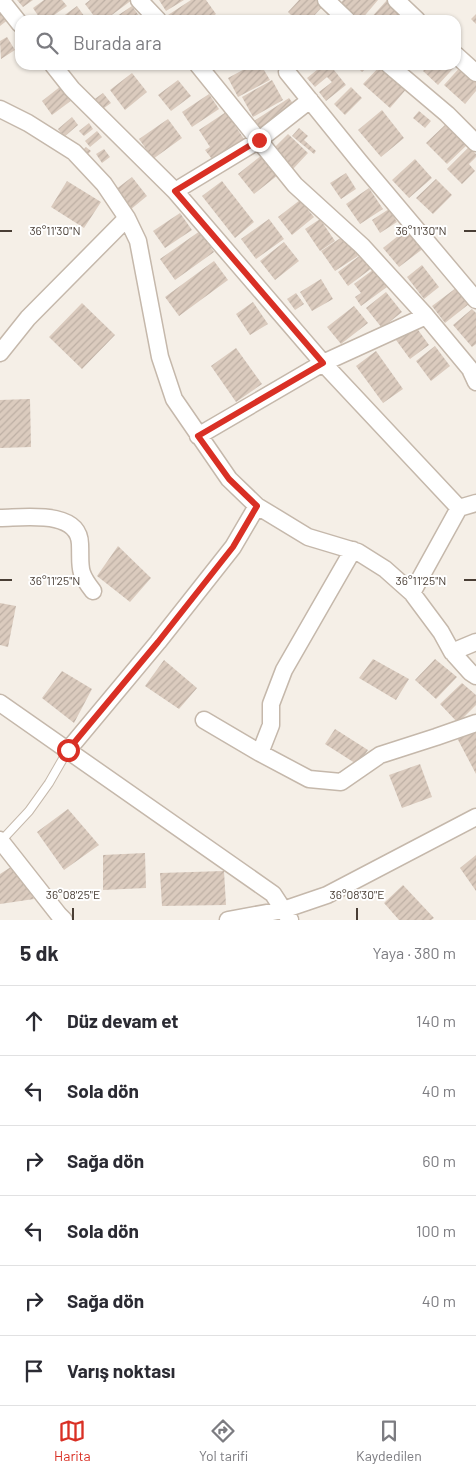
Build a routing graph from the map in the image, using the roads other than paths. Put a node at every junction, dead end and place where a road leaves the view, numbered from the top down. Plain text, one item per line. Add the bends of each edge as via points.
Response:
1 (1, 0) edge
2 (139, 0) edge
3 (326, 0) edge
4 (396, 0) edge
5 (153, 15) edge
6 (342, 15) edge
7 (412, 15) edge
8 (15, 18) edge
9 (461, 60) edge
10 (57, 70) edge
11 (202, 70) edge
12 (395, 70) edge
13 (287, 72) dead end
14 (476, 73) edge
15 (310, 100) junction
16 (0, 109) edge
17 (259, 140) junction
18 (476, 143) edge
19 (175, 191) junction
20 (128, 218) junction
21 (476, 300) edge
22 (426, 316) junction
23 (0, 353) edge
24 (323, 363) junction
25 (476, 382) edge
26 (198, 436) junction
27 (476, 502) edge
28 (257, 506) junction
29 (460, 508) junction
30 (0, 518) edge
31 (353, 550) junction
32 (93, 591) dead end
33 (412, 593) junction
34 (476, 642) edge
35 (452, 652) junction
36 (476, 676) edge
37 (0, 703) edge
38 (204, 720) dead end
39 (476, 723) edge
40 (68, 750) junction
41 (260, 753) junction
42 (476, 817) edge
43 (0, 841) edge
44 (286, 915) edge
45 (64, 920) edge
46 (228, 920) edge

1 - 8 street
2 - 5 street
3 - 6 street
4 - 7 street
9 - 14 street
10 - 19 street via 72,89
11 - 17 street
12 - 18 street
13 - 15 street
15 - 17 street
15 - 21 street
16 - 20 street via 74,152 104,184
17 - 19 street
17 - 22 street via 295,185 362,246
19 - 24 street
20 - 23 street via 28,318
20 - 26 street via 138,241 160,357 174,399
22 - 24 street
22 - 25 street via 470,369
24 - 26 street
24 - 29 street
26 - 28 street via 229,479
27 - 29 street
28 - 31 street via 308,537
28 - 40 street via 233,547
29 - 33 street
30 - 32 street via 53,518 71,526 80,542 79,566
31 - 33 street via 385,569
31 - 41 street via 284,670 271,704 270,725
33 - 35 street
34 - 35 street
35 - 36 street
37 - 40 street
38 - 41 street
39 - 41 street via 380,755 341,782 309,780
40 - 43 lane via 29,811
40 - 44 street via 272,894
42 - 44 street
43 - 45 street
44 - 46 street

